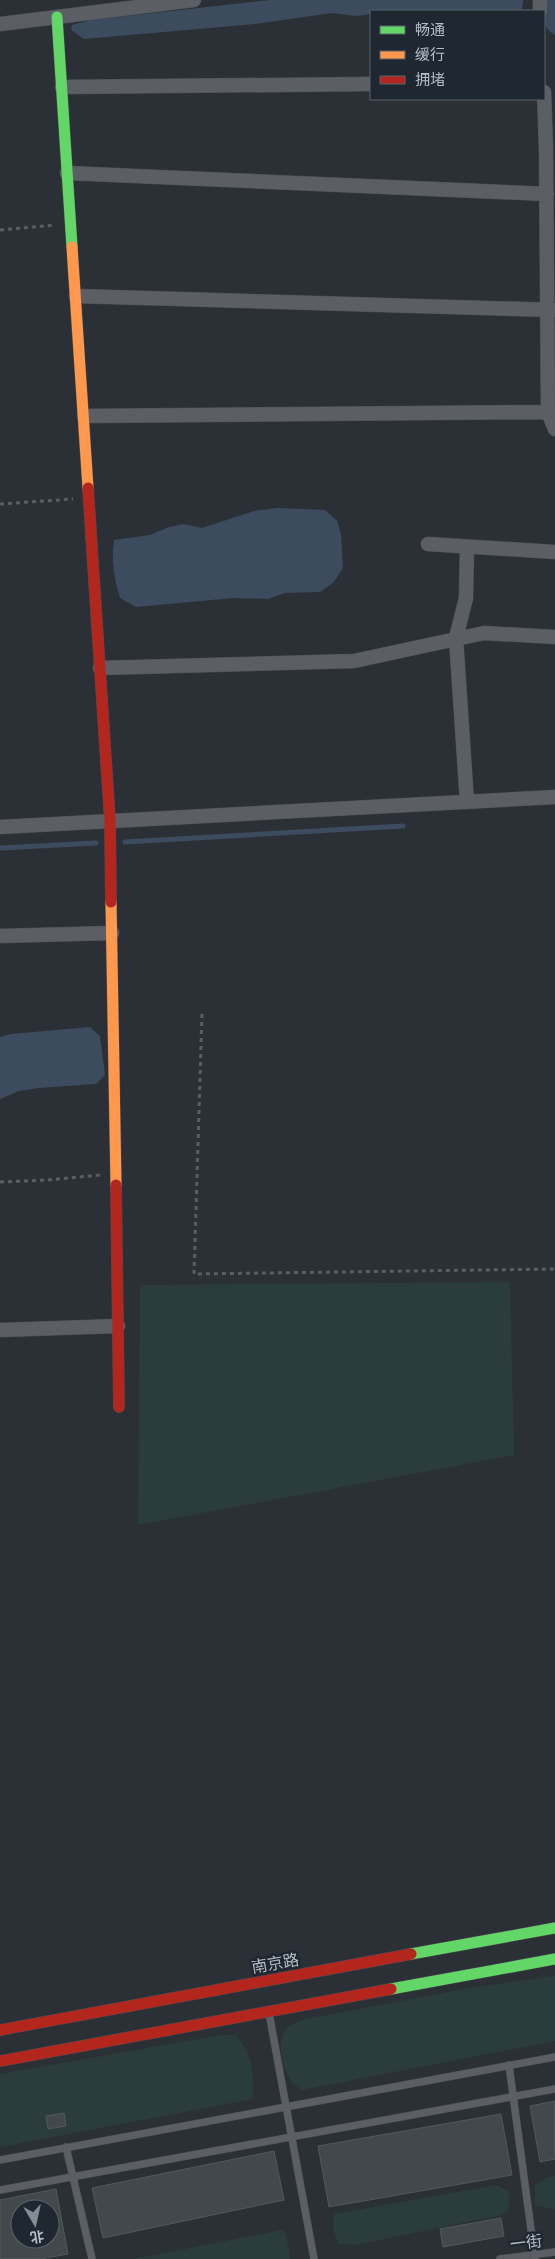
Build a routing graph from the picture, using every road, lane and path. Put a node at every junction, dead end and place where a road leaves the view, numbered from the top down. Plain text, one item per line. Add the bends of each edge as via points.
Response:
1 (192, 0) edge
2 (57, 17) junction
3 (0, 24) edge
4 (370, 84) edge
5 (62, 87) junction
6 (545, 100) edge
7 (551, 149) edge
8 (67, 173) junction
9 (547, 194) junction
10 (71, 224) junction
11 (0, 230) edge
12 (551, 234) edge
13 (76, 296) junction
14 (551, 310) edge
15 (548, 412) junction
16 (84, 416) junction
17 (555, 429) edge
18 (89, 498) junction
19 (0, 504) edge
20 (428, 544) dead end
21 (467, 547) junction
22 (555, 552) edge
23 (555, 637) edge
24 (456, 638) junction
25 (100, 668) junction
26 (555, 797) edge
27 (467, 802) junction
28 (110, 822) junction
29 (0, 828) edge
30 (112, 933) junction
31 (0, 936) edge
32 (202, 1014) dead end
33 (116, 1174) junction
34 (0, 1182) edge
35 (555, 1269) edge
36 (118, 1326) junction
37 (0, 1330) edge
38 (119, 1407) dead end
39 (555, 1928) edge
40 (555, 1959) edge
41 (269, 2012) junction
42 (0, 2030) edge
43 (555, 2057) edge
44 (0, 2061) edge
45 (509, 2065) junction
46 (555, 2089) edge
47 (513, 2097) junction
48 (286, 2107) junction
49 (292, 2137) junction
50 (66, 2147) junction
51 (0, 2160) edge
52 (73, 2177) junction
53 (0, 2190) edge
54 (555, 2252) edge
55 (534, 2257) edge
56 (92, 2259) edge
57 (314, 2259) edge
58 (500, 2259) edge

1 - 2 street
2 - 3 street
2 - 5 street
4 - 5 street
5 - 8 street
6 - 7 street
7 - 9 street
8 - 9 street
8 - 10 street
9 - 12 street
10 - 11 path
10 - 13 street
12 - 14 street
13 - 14 street
13 - 16 street
14 - 15 street
15 - 16 street
15 - 17 street
16 - 18 street
18 - 19 path
18 - 25 street
20 - 21 street
21 - 22 street
21 - 24 street via 466,598
23 - 24 street via 484,633
24 - 25 street via 354,661
24 - 27 street
25 - 28 street
26 - 27 street
27 - 28 street
28 - 29 street
28 - 30 street
30 - 31 street
30 - 33 street
32 - 35 path via 194,1274
33 - 34 path
33 - 36 street
36 - 37 street
36 - 38 street
39 - 42 street, 南京路
40 - 41 street
41 - 44 street
41 - 48 lane
43 - 45 lane
45 - 47 lane
45 - 48 lane
46 - 47 lane
47 - 49 lane
47 - 55 lane
48 - 49 lane
48 - 50 lane
49 - 52 lane
49 - 57 lane
50 - 51 lane
50 - 52 lane
52 - 53 lane
52 - 56 lane
54 - 55 lane, 一街
55 - 58 lane, 一街

